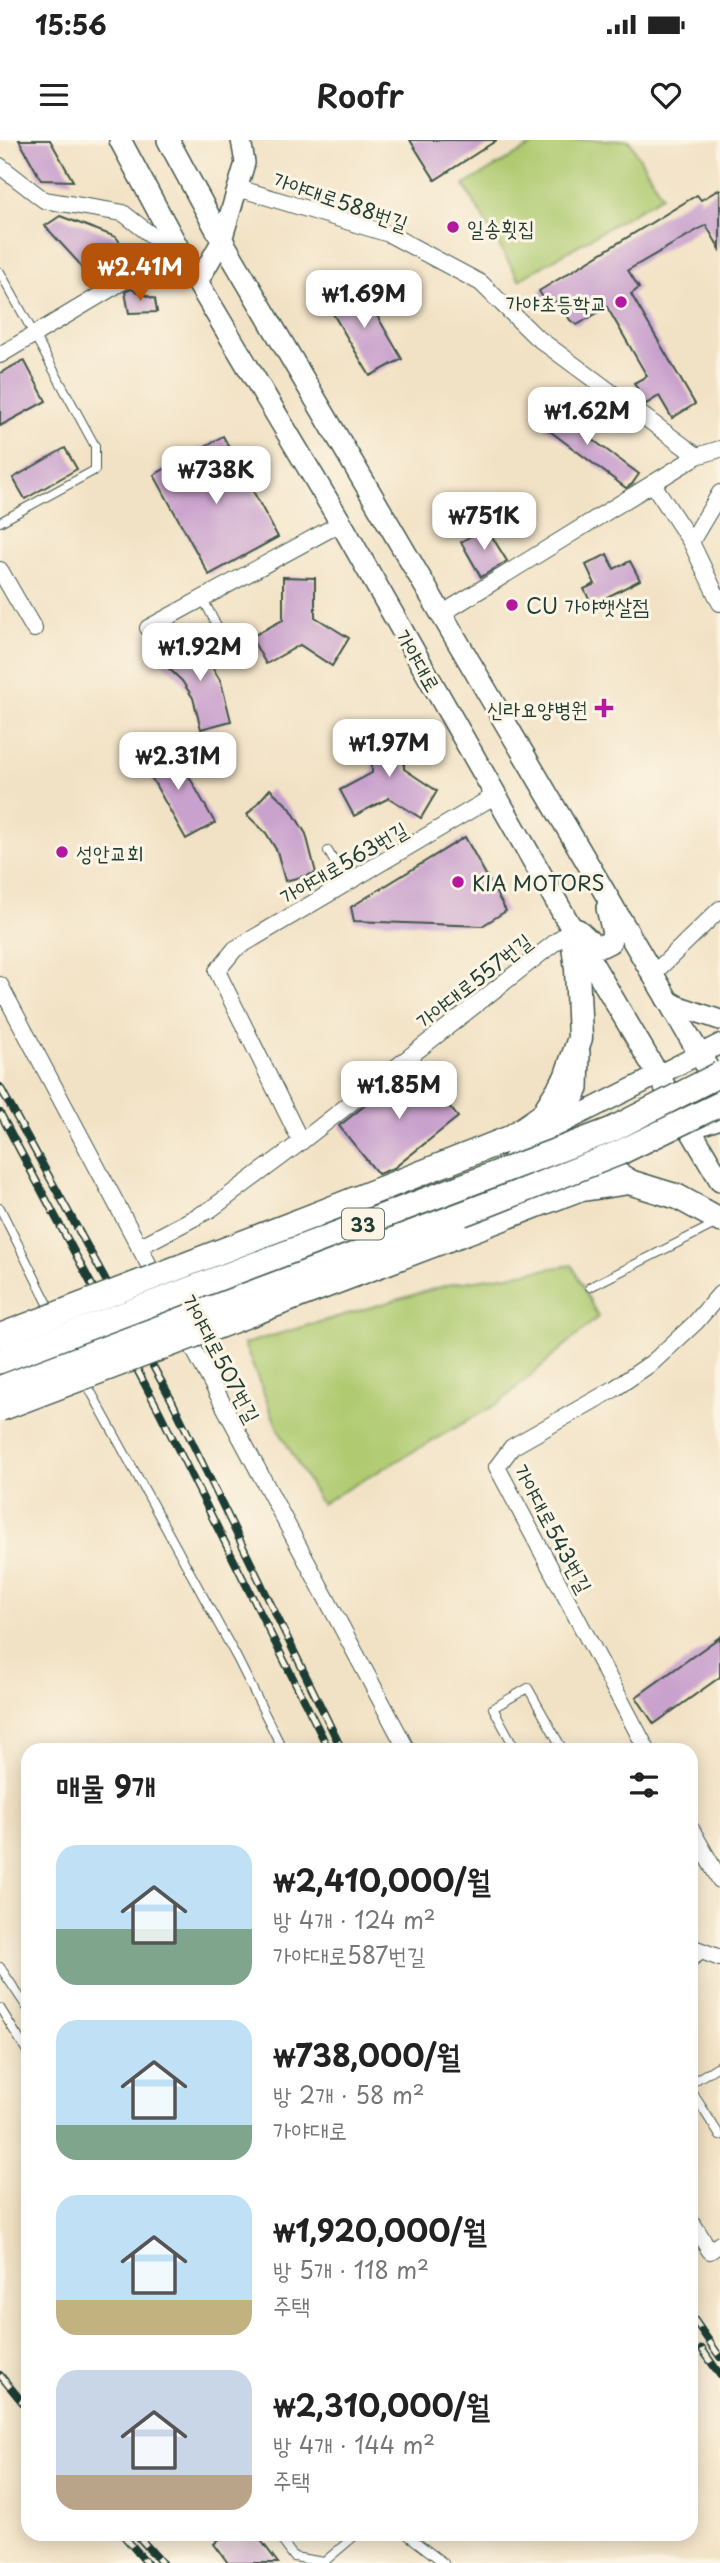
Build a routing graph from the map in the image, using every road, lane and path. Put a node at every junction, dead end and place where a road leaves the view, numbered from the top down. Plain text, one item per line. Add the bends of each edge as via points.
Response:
1 (120, 140) edge
2 (168, 140) edge
3 (241, 140) edge
4 (0, 166) edge
5 (238, 188) junction
6 (222, 240) junction
7 (186, 263) junction
8 (0, 272) edge
9 (198, 282) junction
10 (34, 336) junction
11 (0, 355) edge
12 (720, 449) edge
13 (697, 456) junction
14 (653, 484) junction
15 (720, 493) edge
16 (0, 522) edge
17 (341, 523) junction
18 (691, 542) junction
19 (0, 570) edge
20 (202, 598) junction
21 (720, 603) edge
22 (443, 613) junction
23 (148, 628) dead end
24 (34, 629) dead end
25 (219, 630) dead end
26 (496, 795) junction
27 (328, 851) dead end
28 (347, 884) junction
29 (604, 893) junction
30 (720, 909) edge
31 (569, 924) junction
32 (652, 975) junction
33 (0, 985) edge
34 (666, 999) junction
35 (720, 1020) edge
36 (580, 1038) junction
37 (720, 1044) edge
38 (700, 1054) junction
39 (720, 1074) edge
40 (658, 1075) junction
41 (720, 1089) edge
42 (720, 1104) edge
43 (720, 1119) edge
44 (561, 1124) junction
45 (690, 1129) junction
46 (301, 1142) junction
47 (720, 1180) edge
48 (517, 1182) junction
49 (641, 1186) junction
50 (0, 1208) edge
51 (720, 1221) edge
52 (139, 1247) junction
53 (590, 1287) dead end
54 (720, 1294) edge
55 (56, 1321) dead end
56 (62, 1333) dead end
57 (0, 1336) edge
58 (68, 1345) dead end
59 (73, 1357) dead end
60 (0, 1361) edge
61 (0, 1388) edge
62 (0, 1409) edge
63 (280, 1743) edge
64 (403, 1743) edge
65 (512, 1743) edge
66 (559, 1743) edge
67 (644, 1743) edge
68 (698, 1841) edge
69 (720, 1880) edge
70 (0, 1967) edge
71 (21, 1998) edge
72 (0, 2008) edge
73 (21, 2042) edge
74 (720, 2065) edge
75 (698, 2078) edge
76 (698, 2102) edge
77 (720, 2136) edge
78 (698, 2232) edge
79 (720, 2244) edge
80 (282, 2541) edge
81 (349, 2541) edge
82 (415, 2541) edge
83 (443, 2563) edge

1 - 7 main road, 가야대로
2 - 6 main road, 가야대로
3 - 5 street via 245,163
4 - 7 street via 44,200 123,213
5 - 6 street
5 - 13 street, 가야대로588번길 via 389,234 481,283 535,336
6 - 9 street
6 - 22 main road, 가야대로
7 - 9 main road, 가야대로
7 - 10 street via 137,273
8 - 10 lane
9 - 17 main road, 가야대로
10 - 11 street
10 - 16 lane via 95,446 95,470
12 - 13 street
13 - 14 street
14 - 18 street
14 - 22 street
15 - 18 street
17 - 20 street
17 - 26 main road, 가야대로
18 - 21 street
19 - 24 street
20 - 23 street
20 - 25 lane
22 - 29 main road, 가야대로
26 - 28 street, 가야대로563번길
26 - 31 main road, 가야대로
27 - 28 lane
28 - 46 street, 가야대로563번길 via 235,949 217,971
29 - 31 main road via 613,933 610,942 593,944
29 - 32 main road, 가야대로
30 - 32 street
31 - 36 highway via 577,969
31 - 40 main road, 가야대로
31 - 46 street, 가야대로557번길
32 - 34 main road, 가야대로
33 - 52 street, 가야대로507번길
34 - 35 street
34 - 38 main road, 가야대로
36 - 44 street via 579,1089
36 - 57 highway, bridge via 566,1078 542,1116 510,1138
37 - 38 street
38 - 40 street
38 - 41 main road, 가야대로
39 - 60 highway, 33, bridge via 611,1130
40 - 44 street
40 - 45 main road, 가야대로
42 - 61 highway, 33, bridge via 619,1153
43 - 45 street
44 - 48 street via 447,1204
45 - 47 main road, 가야대로
45 - 48 street
46 - 52 street, 가야대로557번길 via 211,1209
48 - 49 street via 618,1171
49 - 51 highway via 678,1197
49 - 62 highway, bridge via 628,1182 576,1190
50 - 55 lane
51 - 53 lane
52 - 64 street, 가야대로507번길
54 - 67 street, 가야대로543번길 via 653,1362 512,1447 497,1467
56 - 58 lane
59 - 63 lane
65 - 66 lane via 493,1709 528,1688
68 - 69 street
70 - 71 lane
72 - 73 lane
74 - 75 lane
76 - 77 lane
78 - 79 street via 710,2251
80 - 81 lane via 294,2557 324,2562
82 - 83 lane

